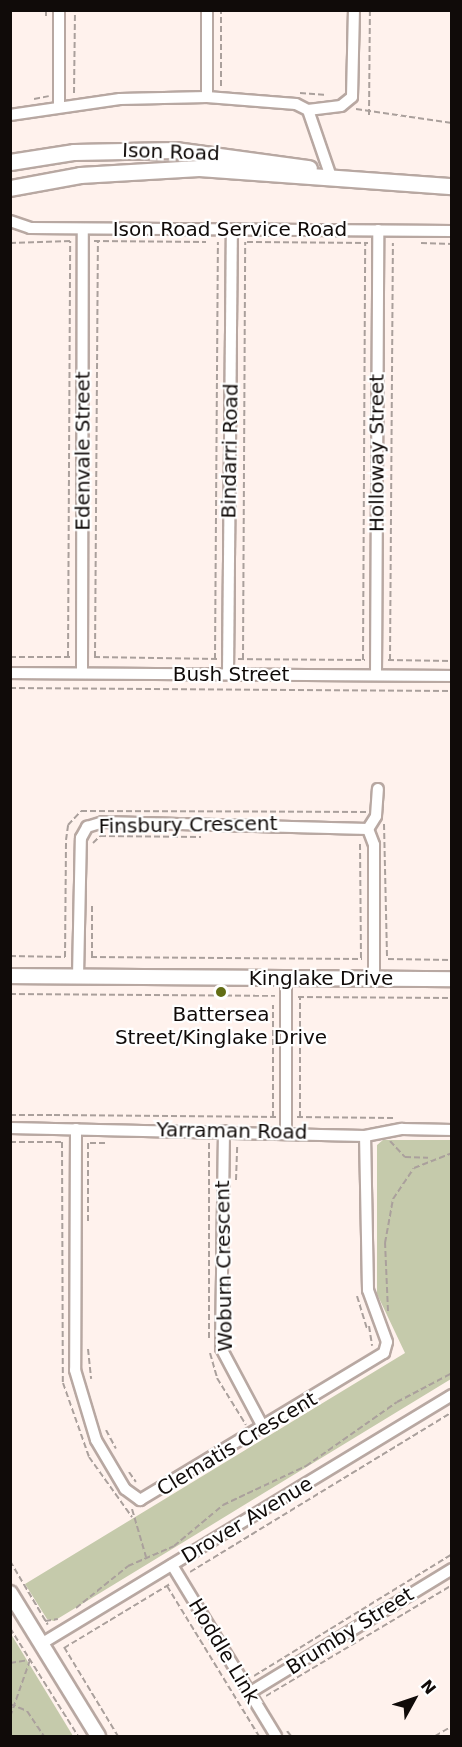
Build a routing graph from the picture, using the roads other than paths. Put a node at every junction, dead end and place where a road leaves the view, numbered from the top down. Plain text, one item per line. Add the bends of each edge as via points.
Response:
1 (59, 10) edge
2 (207, 10) edge
3 (354, 10) edge
4 (207, 97) junction
5 (59, 107) junction
6 (308, 110) junction
7 (10, 115) edge
8 (10, 162) edge
9 (330, 174) junction
10 (452, 186) edge
11 (10, 188) edge
12 (10, 221) edge
13 (83, 228) junction
14 (232, 229) junction
15 (378, 231) junction
16 (452, 231) edge
17 (10, 673) edge
18 (82, 673) junction
19 (228, 674) junction
20 (376, 675) junction
21 (452, 676) edge
22 (378, 789) dead end
23 (368, 829) junction
24 (10, 976) edge
25 (78, 976) junction
26 (286, 978) junction
27 (374, 978) junction
28 (452, 979) edge
29 (10, 1128) edge
30 (76, 1129) junction
31 (452, 1130) edge
32 (224, 1131) junction
33 (286, 1131) junction
34 (365, 1136) junction
35 (452, 1395) edge
36 (262, 1427) junction
37 (172, 1565) junction
38 (452, 1569) edge
39 (10, 1593) edge
40 (41, 1644) junction
41 (249, 1693) junction
42 (98, 1737) edge
43 (276, 1737) edge

1 - 5 street
2 - 4 street
3 - 6 street via 352,97 341,106
4 - 5 street
4 - 6 street via 296,104
5 - 7 street
6 - 9 street
8 - 9 main road, Ison Road via 74,152 175,150 284,161
9 - 10 main road, Ison Road
9 - 11 main road, Ison Road via 139,169
12 - 13 street, Ison Road Service Road via 30,228
13 - 14 street, Ison Road Service Road
13 - 18 street, Edenvale Street
14 - 15 street, Ison Road Service Road
14 - 19 street, Bindarri Road
15 - 16 street, Ison Road Service Road
15 - 20 street, Holloway Street
17 - 18 street, Bush Street
18 - 19 street, Bush Street
19 - 20 street, Bush Street
20 - 21 street, Bush Street
22 - 23 street via 376,816
23 - 25 street, Finsbury Crescent via 92,825 80,845
23 - 27 street via 374,845
24 - 25 street, Kinglake Drive
25 - 26 street, Kinglake Drive
26 - 27 street, Kinglake Drive
26 - 33 street
27 - 28 street, Kinglake Drive
29 - 30 street, Yarraman Road
30 - 32 street, Yarraman Road
30 - 36 street, Clematis Crescent via 75,1370 96,1440 134,1498 157,1493
31 - 34 street, Yarraman Road via 381,1131
32 - 33 street, Yarraman Road
32 - 36 street, Woburn Crescent via 221,1348
33 - 34 street, Yarraman Road
34 - 36 street, Clematis Crescent via 368,1290 387,1342 381,1357
35 - 37 street, Drover Avenue
37 - 40 street, Drover Avenue
37 - 41 street, Hoddle Link
38 - 41 street, Brumby Street
39 - 40 street
40 - 42 street
41 - 43 street, Hoddle Link

